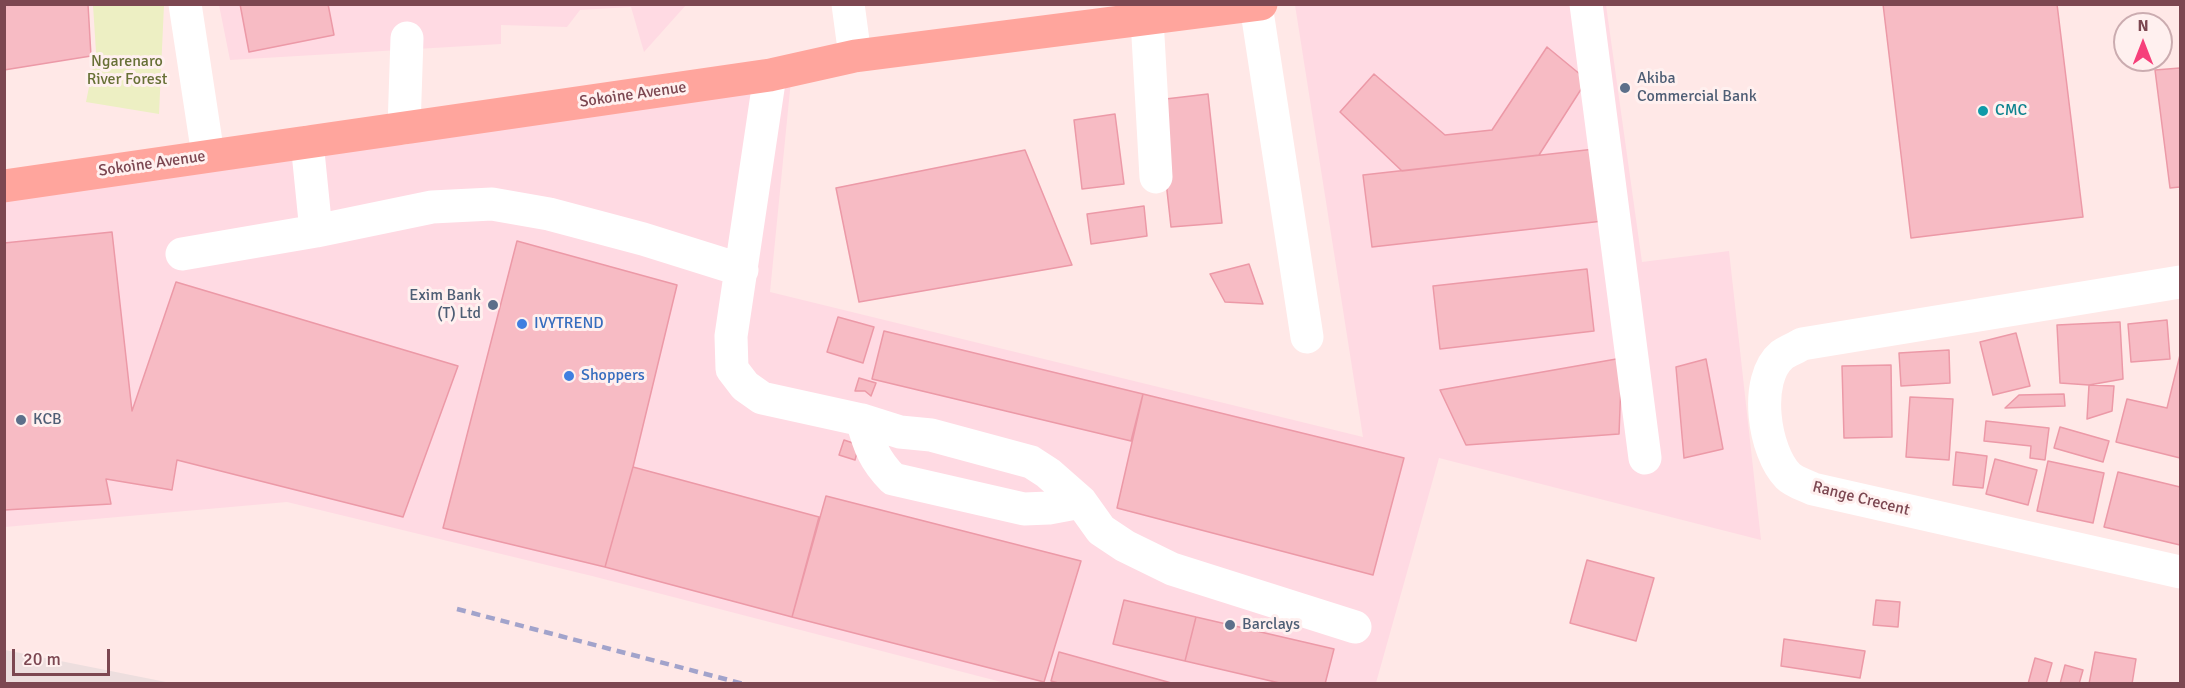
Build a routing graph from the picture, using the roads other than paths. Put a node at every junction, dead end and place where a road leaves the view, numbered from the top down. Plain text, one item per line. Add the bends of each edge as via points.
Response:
1 (185, 4) edge
2 (848, 4) edge
3 (1261, 4) edge
4 (1586, 4) edge
5 (1256, 5) edge
6 (1147, 19) junction
7 (407, 38) dead end
8 (855, 57) junction
9 (770, 75) junction
10 (404, 128) junction
11 (307, 142) junction
12 (208, 155) junction
13 (1156, 177) dead end
14 (4, 186) edge
15 (316, 231) junction
16 (182, 254) dead end
17 (742, 270) junction
18 (2181, 282) edge
19 (1307, 337) dead end
20 (862, 420) junction
21 (1645, 458) dead end
22 (1081, 502) junction
23 (2181, 572) edge
24 (1355, 627) dead end

1 - 12 street
2 - 8 street
3 - 5 main road, Sokoine Avenue
4 - 21 street
5 - 6 main road, Sokoine Avenue
5 - 19 street
6 - 8 main road, Sokoine Avenue
6 - 13 street
7 - 10 street
8 - 9 main road, Sokoine Avenue
9 - 10 main road, Sokoine Avenue
9 - 17 street
10 - 11 main road, Sokoine Avenue
11 - 12 main road, Sokoine Avenue
11 - 15 street
12 - 14 main road, Sokoine Avenue
15 - 16 street
15 - 17 street via 432,207 492,204 549,214 644,239
17 - 20 street via 731,336 732,369 762,398
18 - 23 street, Range Crecent via 1802,344 1781,356 1768,378 1764,405 1776,461 1789,478 1813,489
20 - 22 street via 1031,462
20 - 22 street via 879,466 893,479 1024,509
22 - 24 street via 1101,530 1172,569

